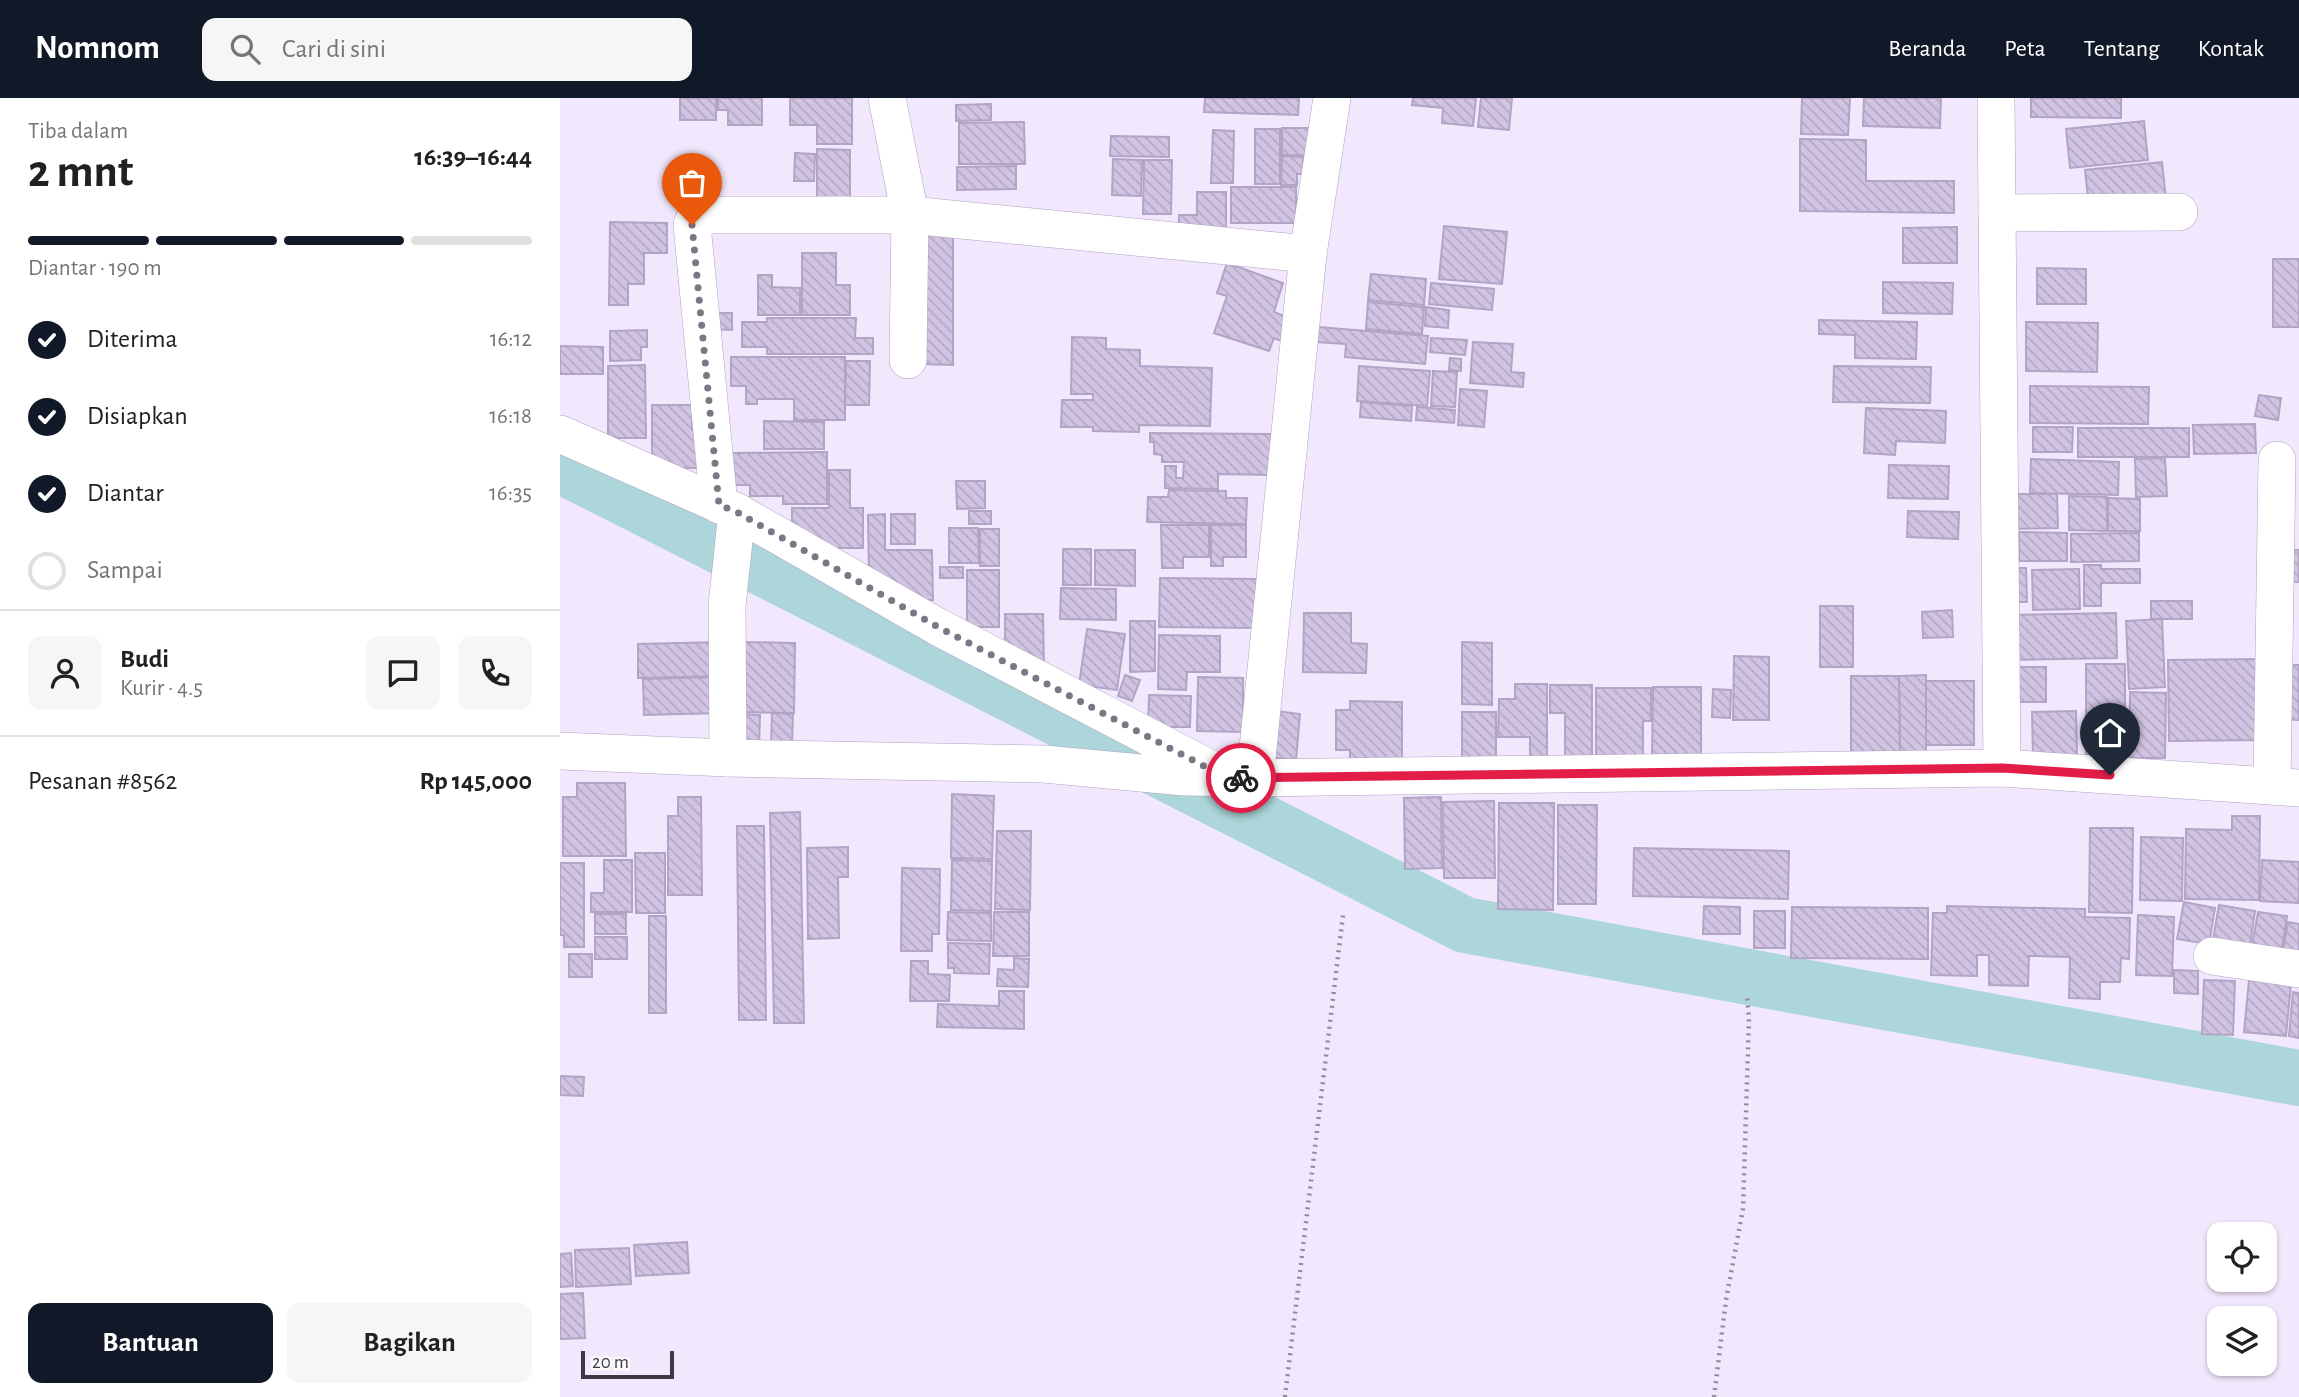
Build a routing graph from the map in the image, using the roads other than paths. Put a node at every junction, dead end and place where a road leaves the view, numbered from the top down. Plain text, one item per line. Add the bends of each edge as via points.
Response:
1 (887, 98) edge
2 (1332, 98) edge
3 (1996, 98) edge
4 (2179, 212) dead end
5 (1997, 213) junction
6 (910, 215) junction
7 (1308, 254) junction
8 (908, 360) dead end
9 (560, 434) edge
10 (2277, 460) dead end
11 (730, 519) junction
12 (560, 751) edge
13 (728, 758) junction
14 (2002, 768) junction
15 (1241, 778) junction
16 (2286, 787) edge
17 (2212, 956) dead end
18 (2299, 969) edge

1 - 6 street
2 - 7 street
3 - 5 street
4 - 5 street
5 - 14 street
6 - 7 street
6 - 8 street
6 - 11 street via 695,218 692,225
7 - 15 street
9 - 11 street
10 - 16 street
11 - 13 street
11 - 15 street
12 - 13 street
13 - 15 street via 1044,764
14 - 15 street
14 - 16 street
17 - 18 street

